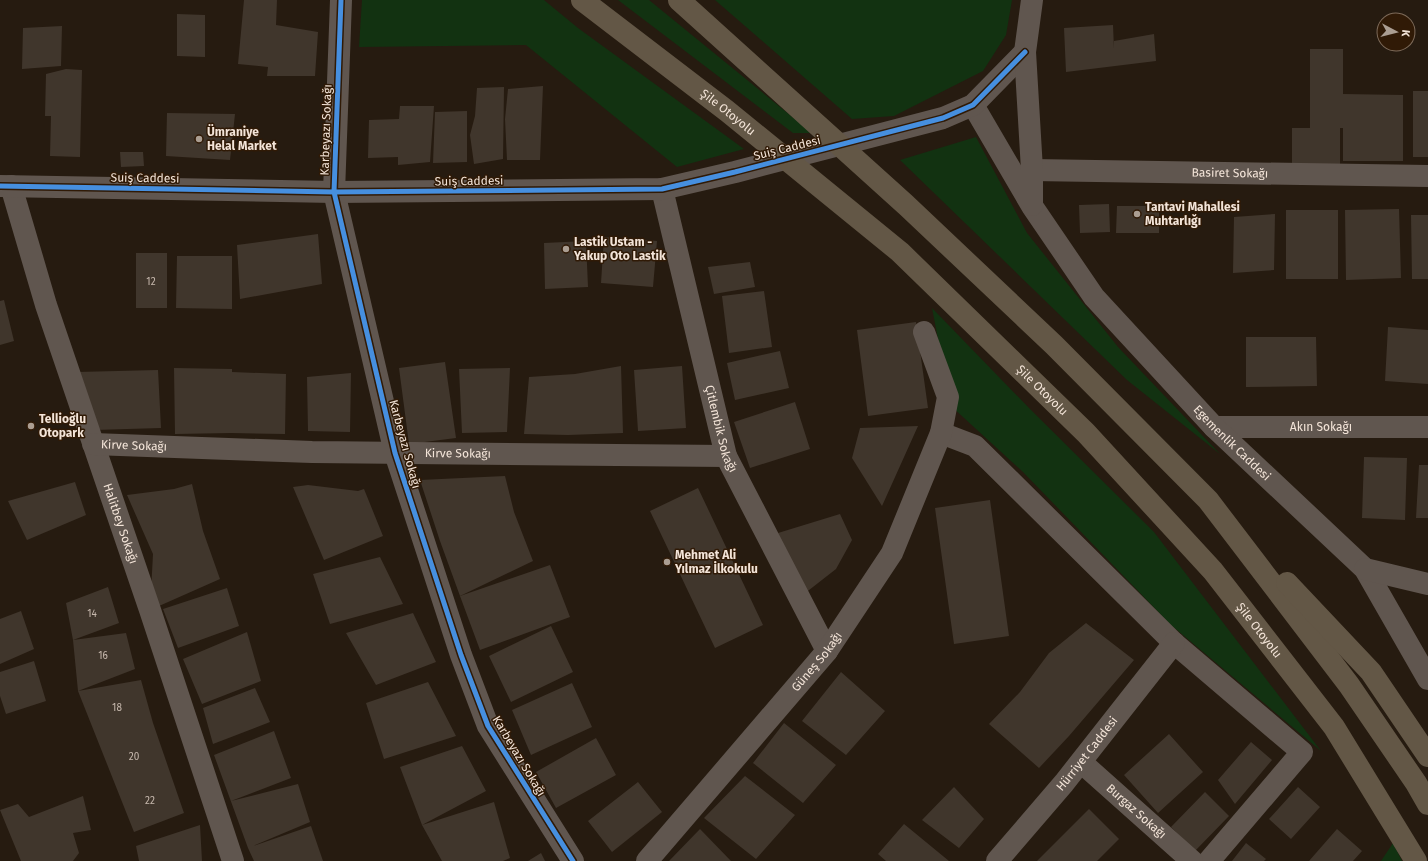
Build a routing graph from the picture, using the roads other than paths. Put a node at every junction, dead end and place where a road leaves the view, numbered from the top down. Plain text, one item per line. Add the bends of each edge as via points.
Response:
1 (341, 0) edge
2 (582, 0) edge
3 (679, 0) edge
4 (1032, 0) edge
5 (1025, 52) junction
6 (973, 105) junction
7 (1032, 170) junction
8 (1428, 176) edge
9 (5, 186) edge
10 (662, 189) junction
11 (334, 192) junction
12 (1032, 206) junction
13 (924, 332) dead end
14 (1214, 427) junction
15 (1428, 427) edge
16 (941, 434) junction
17 (93, 444) junction
18 (395, 453) junction
19 (726, 456) junction
20 (1208, 500) junction
21 (1365, 569) junction
22 (1428, 584) edge
23 (1174, 644) junction
24 (827, 651) junction
25 (1427, 674) edge
26 (1428, 756) edge
27 (1081, 762) junction
28 (1428, 804) edge
29 (233, 861) edge
30 (573, 861) edge
31 (647, 861) edge
32 (997, 861) edge
33 (1192, 861) edge
34 (1209, 861) edge
35 (1416, 861) edge

1 - 11 street, Karbeyazı Sokağı
2 - 35 highway, Şile Otoyolu via 727,111 900,252 1086,433 1213,571 1329,721
3 - 20 highway via 906,205 1048,339
4 - 5 street
5 - 6 street
5 - 7 street
6 - 10 street, Suiş Caddesi via 929,122
6 - 12 street, Egemenlik Caddesi
7 - 8 street, Basiret Sokağı
7 - 12 street
9 - 11 street, Suiş Caddesi
9 - 17 street, Halitbey Sokağı
10 - 11 street, Suiş Caddesi
10 - 19 street, Çitlembik Sokağı
11 - 18 street, Karbeyazı Sokağı
12 - 14 street, Egemenlik Caddesi via 1094,296
13 - 16 street, Güneş Sokağı via 948,397
14 - 15 street, Akın Sokağı
14 - 21 street, Egemenlik Caddesi
16 - 23 street via 975,446
16 - 24 street, Güneş Sokağı via 892,553
17 - 18 street, Kirve Sokağı
17 - 29 street, Halitbey Sokağı
18 - 19 street, Kirve Sokağı
18 - 30 street, Karbeyazı Sokağı via 461,655 488,726
19 - 24 street, Çitlembik Sokağı
20 - 26 highway via 1371,672
20 - 28 highway via 1350,685
21 - 22 street
21 - 25 street, Egemenlik Caddesi
23 - 27 street, Hürriyet Caddesi
23 - 34 street via 1302,752
24 - 31 street, Güneş Sokağı
27 - 32 street, Hürriyet Caddesi
27 - 33 street, Burgaz Sokağı

